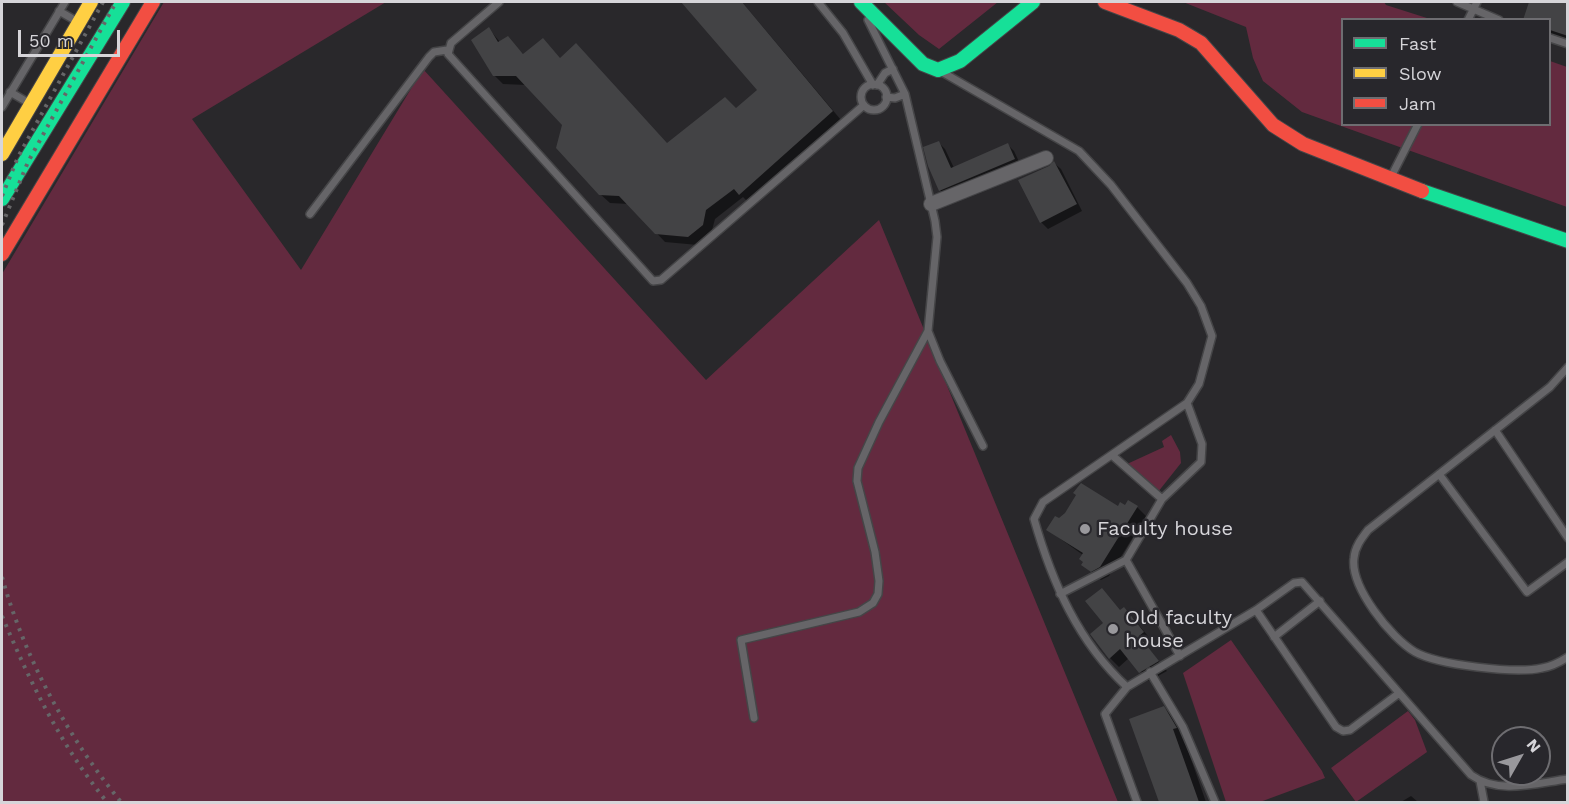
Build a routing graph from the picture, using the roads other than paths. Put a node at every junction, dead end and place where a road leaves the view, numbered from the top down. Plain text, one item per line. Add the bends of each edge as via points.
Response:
1 (65, 2) edge
2 (91, 2) edge
3 (123, 2) edge
4 (153, 2) edge
5 (499, 2) edge
6 (819, 2) edge
7 (860, 2) edge
8 (1033, 2) edge
9 (1105, 2) edge
10 (1457, 2) edge
11 (1477, 2) edge
12 (1472, 10) junction
13 (60, 11) junction
14 (1469, 18) edge
15 (1494, 18) edge
16 (78, 23) junction
17 (1551, 38) edge
18 (1568, 44) edge
19 (447, 50) junction
20 (893, 69) junction
21 (938, 70) junction
22 (875, 85) junction
23 (10, 92) junction
24 (905, 94) junction
25 (886, 97) junction
26 (30, 105) junction
27 (864, 105) junction
28 (2, 107) edge
29 (1417, 126) edge
30 (2, 154) edge
31 (1046, 158) dead end
32 (1390, 179) junction
33 (2, 199) edge
34 (931, 204) junction
35 (310, 214) dead end
36 (1568, 241) edge
37 (2, 254) edge
38 (928, 332) junction
39 (1568, 367) edge
40 (1187, 403) junction
41 (1495, 430) junction
42 (983, 446) dead end
43 (1113, 456) junction
44 (1439, 474) junction
45 (1162, 499) junction
46 (1568, 538) edge
47 (1126, 560) junction
48 (1568, 562) edge
49 (1060, 594) junction
50 (1320, 601) junction
51 (1256, 610) junction
52 (1274, 637) junction
53 (1180, 656) junction
54 (1568, 657) edge
55 (1150, 672) junction
56 (1127, 687) junction
57 (1398, 694) junction
58 (754, 718) dead end
59 (1568, 779) edge
60 (1480, 781) junction
61 (1137, 802) edge
62 (1215, 802) edge
63 (1484, 802) edge

1 - 13 lane
2 - 16 street
3 - 33 street
4 - 37 street
5 - 19 lane
6 - 22 lane
7 - 20 lane
7 - 21 street via 923,64
8 - 21 street via 960,61
9 - 32 street via 1189,34 1273,125 1289,137
10 - 12 lane
11 - 12 lane
12 - 14 lane
12 - 15 lane
13 - 16 lane
13 - 23 lane
16 - 26 street
17 - 18 lane
19 - 27 lane via 653,281 661,280
19 - 35 lane via 429,57
20 - 22 lane
20 - 24 lane
21 - 40 lane via 1079,151 1111,184 1187,283 1212,336 1199,384
22 - 25 lane via 884,90
22 - 27 lane via 866,87 861,94
23 - 26 lane
23 - 28 lane
24 - 25 lane
24 - 34 lane
25 - 27 lane via 878,110
26 - 30 street
29 - 32 lane
31 - 34 street
32 - 36 street
34 - 38 lane via 937,237
38 - 42 lane
38 - 58 lane via 858,468 857,481 878,567 878,594 873,603 859,612 741,640
39 - 41 lane via 1550,387
40 - 43 lane
40 - 45 lane via 1203,457
41 - 44 lane
41 - 46 lane
43 - 45 lane
43 - 49 lane via 1043,502 1035,513
44 - 48 lane via 1527,592
44 - 54 lane via 1358,542 1353,560 1358,583 1368,601 1402,643 1433,659 1530,670
45 - 47 lane
47 - 49 lane
47 - 53 lane
49 - 56 lane via 1084,639 1104,666
50 - 51 lane via 1306,584 1298,582
50 - 52 lane
50 - 57 lane
51 - 52 lane
51 - 53 lane
52 - 57 lane via 1330,720 1343,731 1357,726
53 - 55 lane
55 - 56 lane
55 - 62 lane via 1183,727
56 - 61 lane via 1105,714
57 - 60 lane
59 - 60 lane via 1508,786
60 - 63 lane

